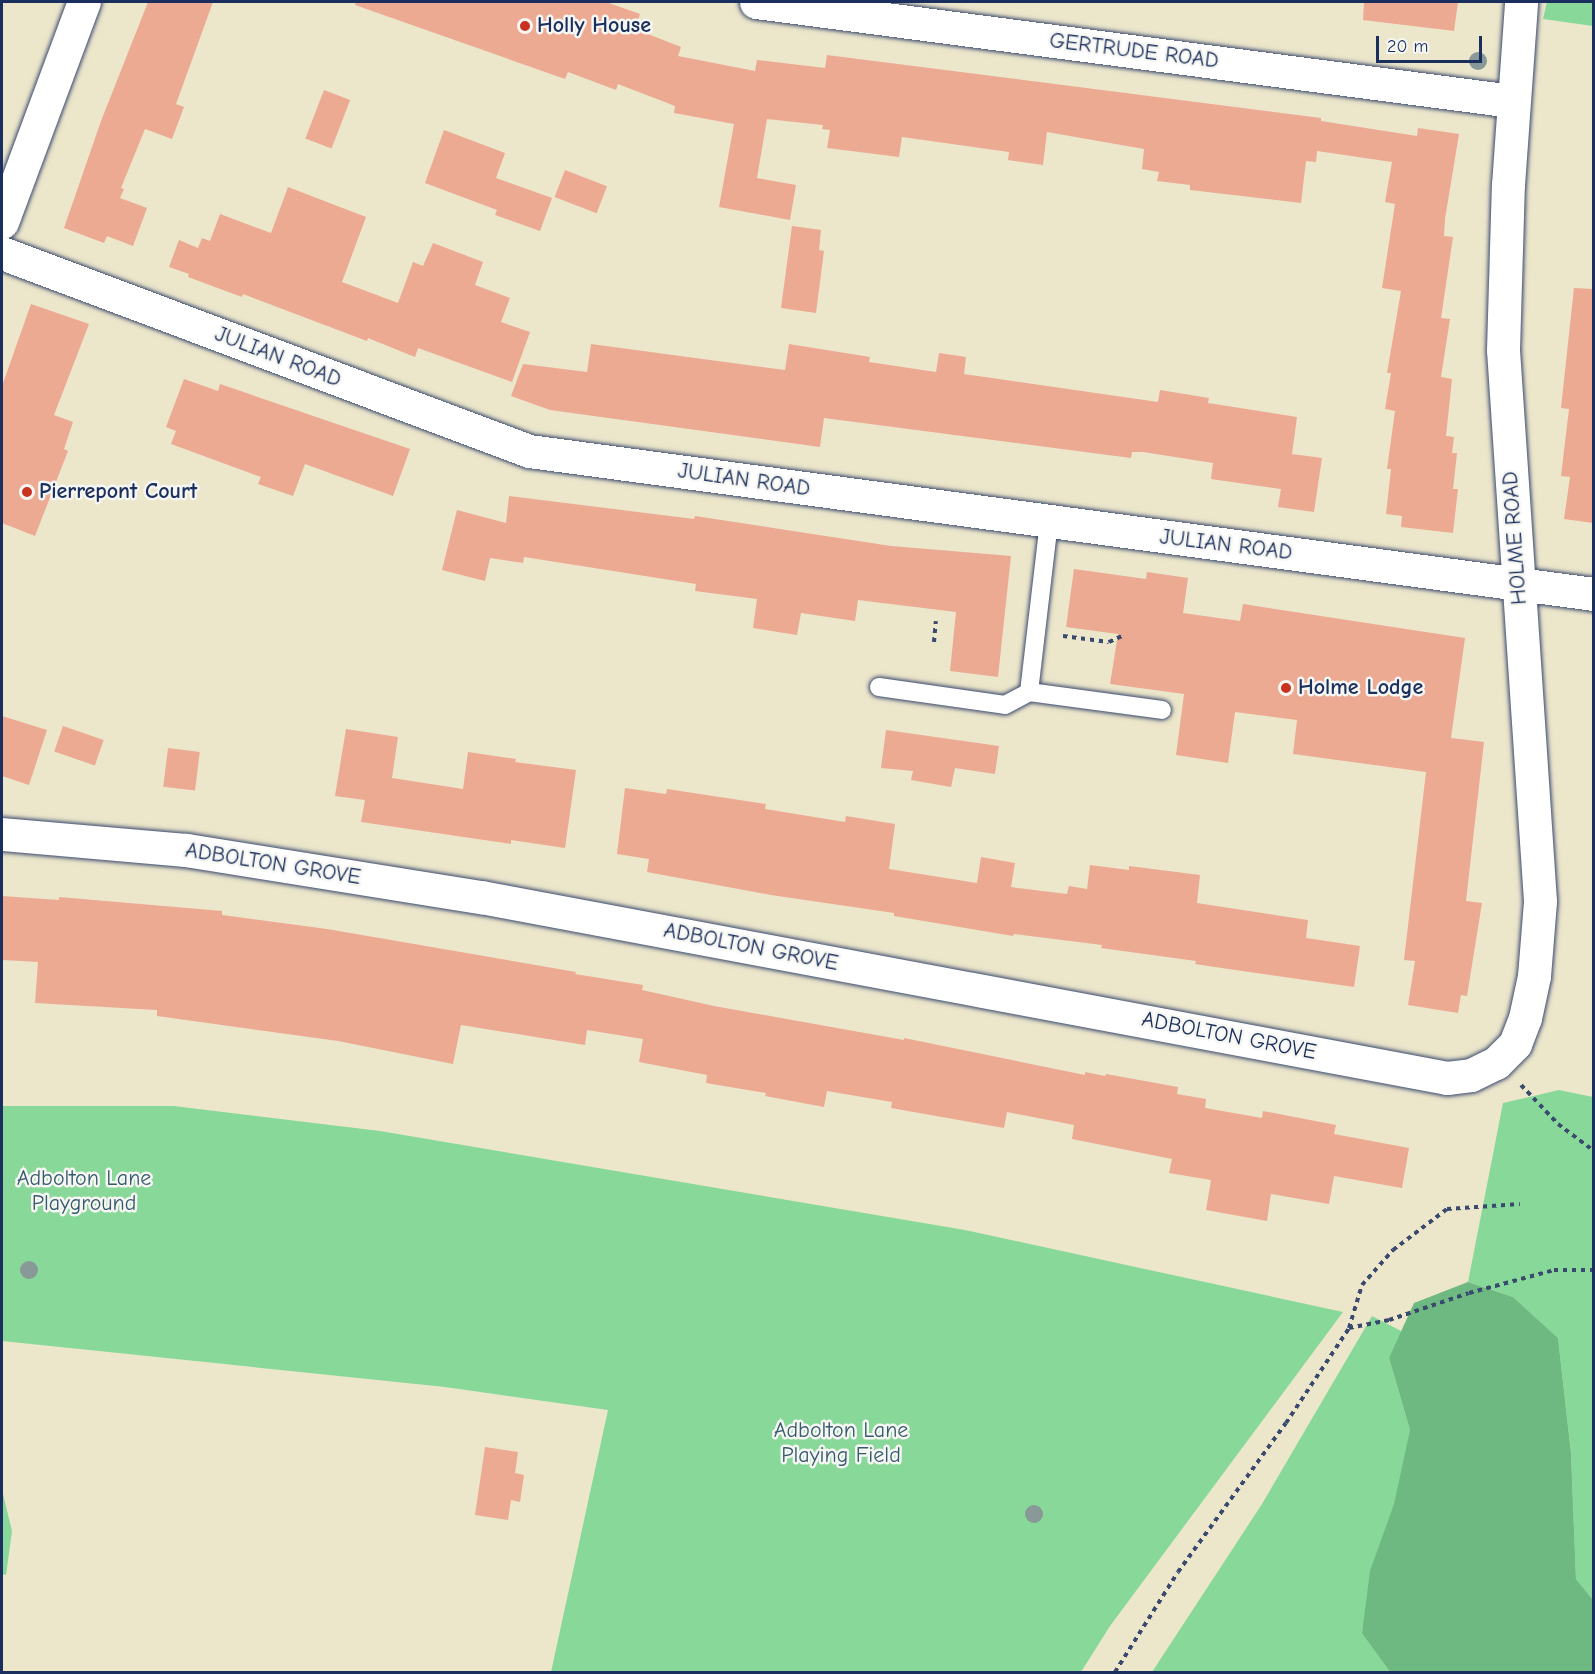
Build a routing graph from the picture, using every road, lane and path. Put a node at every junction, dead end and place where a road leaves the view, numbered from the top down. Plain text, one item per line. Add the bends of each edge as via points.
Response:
1 (84, 2) edge
2 (756, 2) edge
3 (1521, 2) edge
4 (1512, 101) junction
5 (2, 222) edge
6 (2, 253) edge
7 (1049, 522) junction
8 (1518, 585) junction
9 (1593, 594) edge
10 (936, 621) dead end
11 (1055, 634) dead end
12 (1124, 634) dead end
13 (934, 642) dead end
14 (879, 687) dead end
15 (1029, 692) junction
16 (1162, 710) dead end
17 (2, 834) edge
18 (1496, 1063) junction
19 (1593, 1151) edge
20 (1520, 1204) dead end
21 (1593, 1270) edge
22 (1349, 1328) junction
23 (1115, 1672) edge

1 - 5 street
2 - 4 street, GERTRUDE ROAD
3 - 4 street, HOLME ROAD
4 - 8 street, HOLME ROAD via 1503,350
6 - 7 street, JULIAN ROAD via 529,451
7 - 8 street, JULIAN ROAD
7 - 15 lane
8 - 9 street, JULIAN ROAD
8 - 18 street, HOLME ROAD via 1540,901 1534,976 1525,1018 1515,1044
10 - 13 path
11 - 12 path via 1109,642
14 - 15 lane via 1005,705
15 - 16 lane
17 - 18 street, ADBOLTON GROVE via 186,850 481,897 1447,1078 1471,1075
18 - 19 path via 1558,1124
20 - 22 path via 1447,1209 1393,1250 1362,1285
21 - 22 path via 1554,1270 1389,1320
22 - 23 path via 1286,1424 1178,1572

